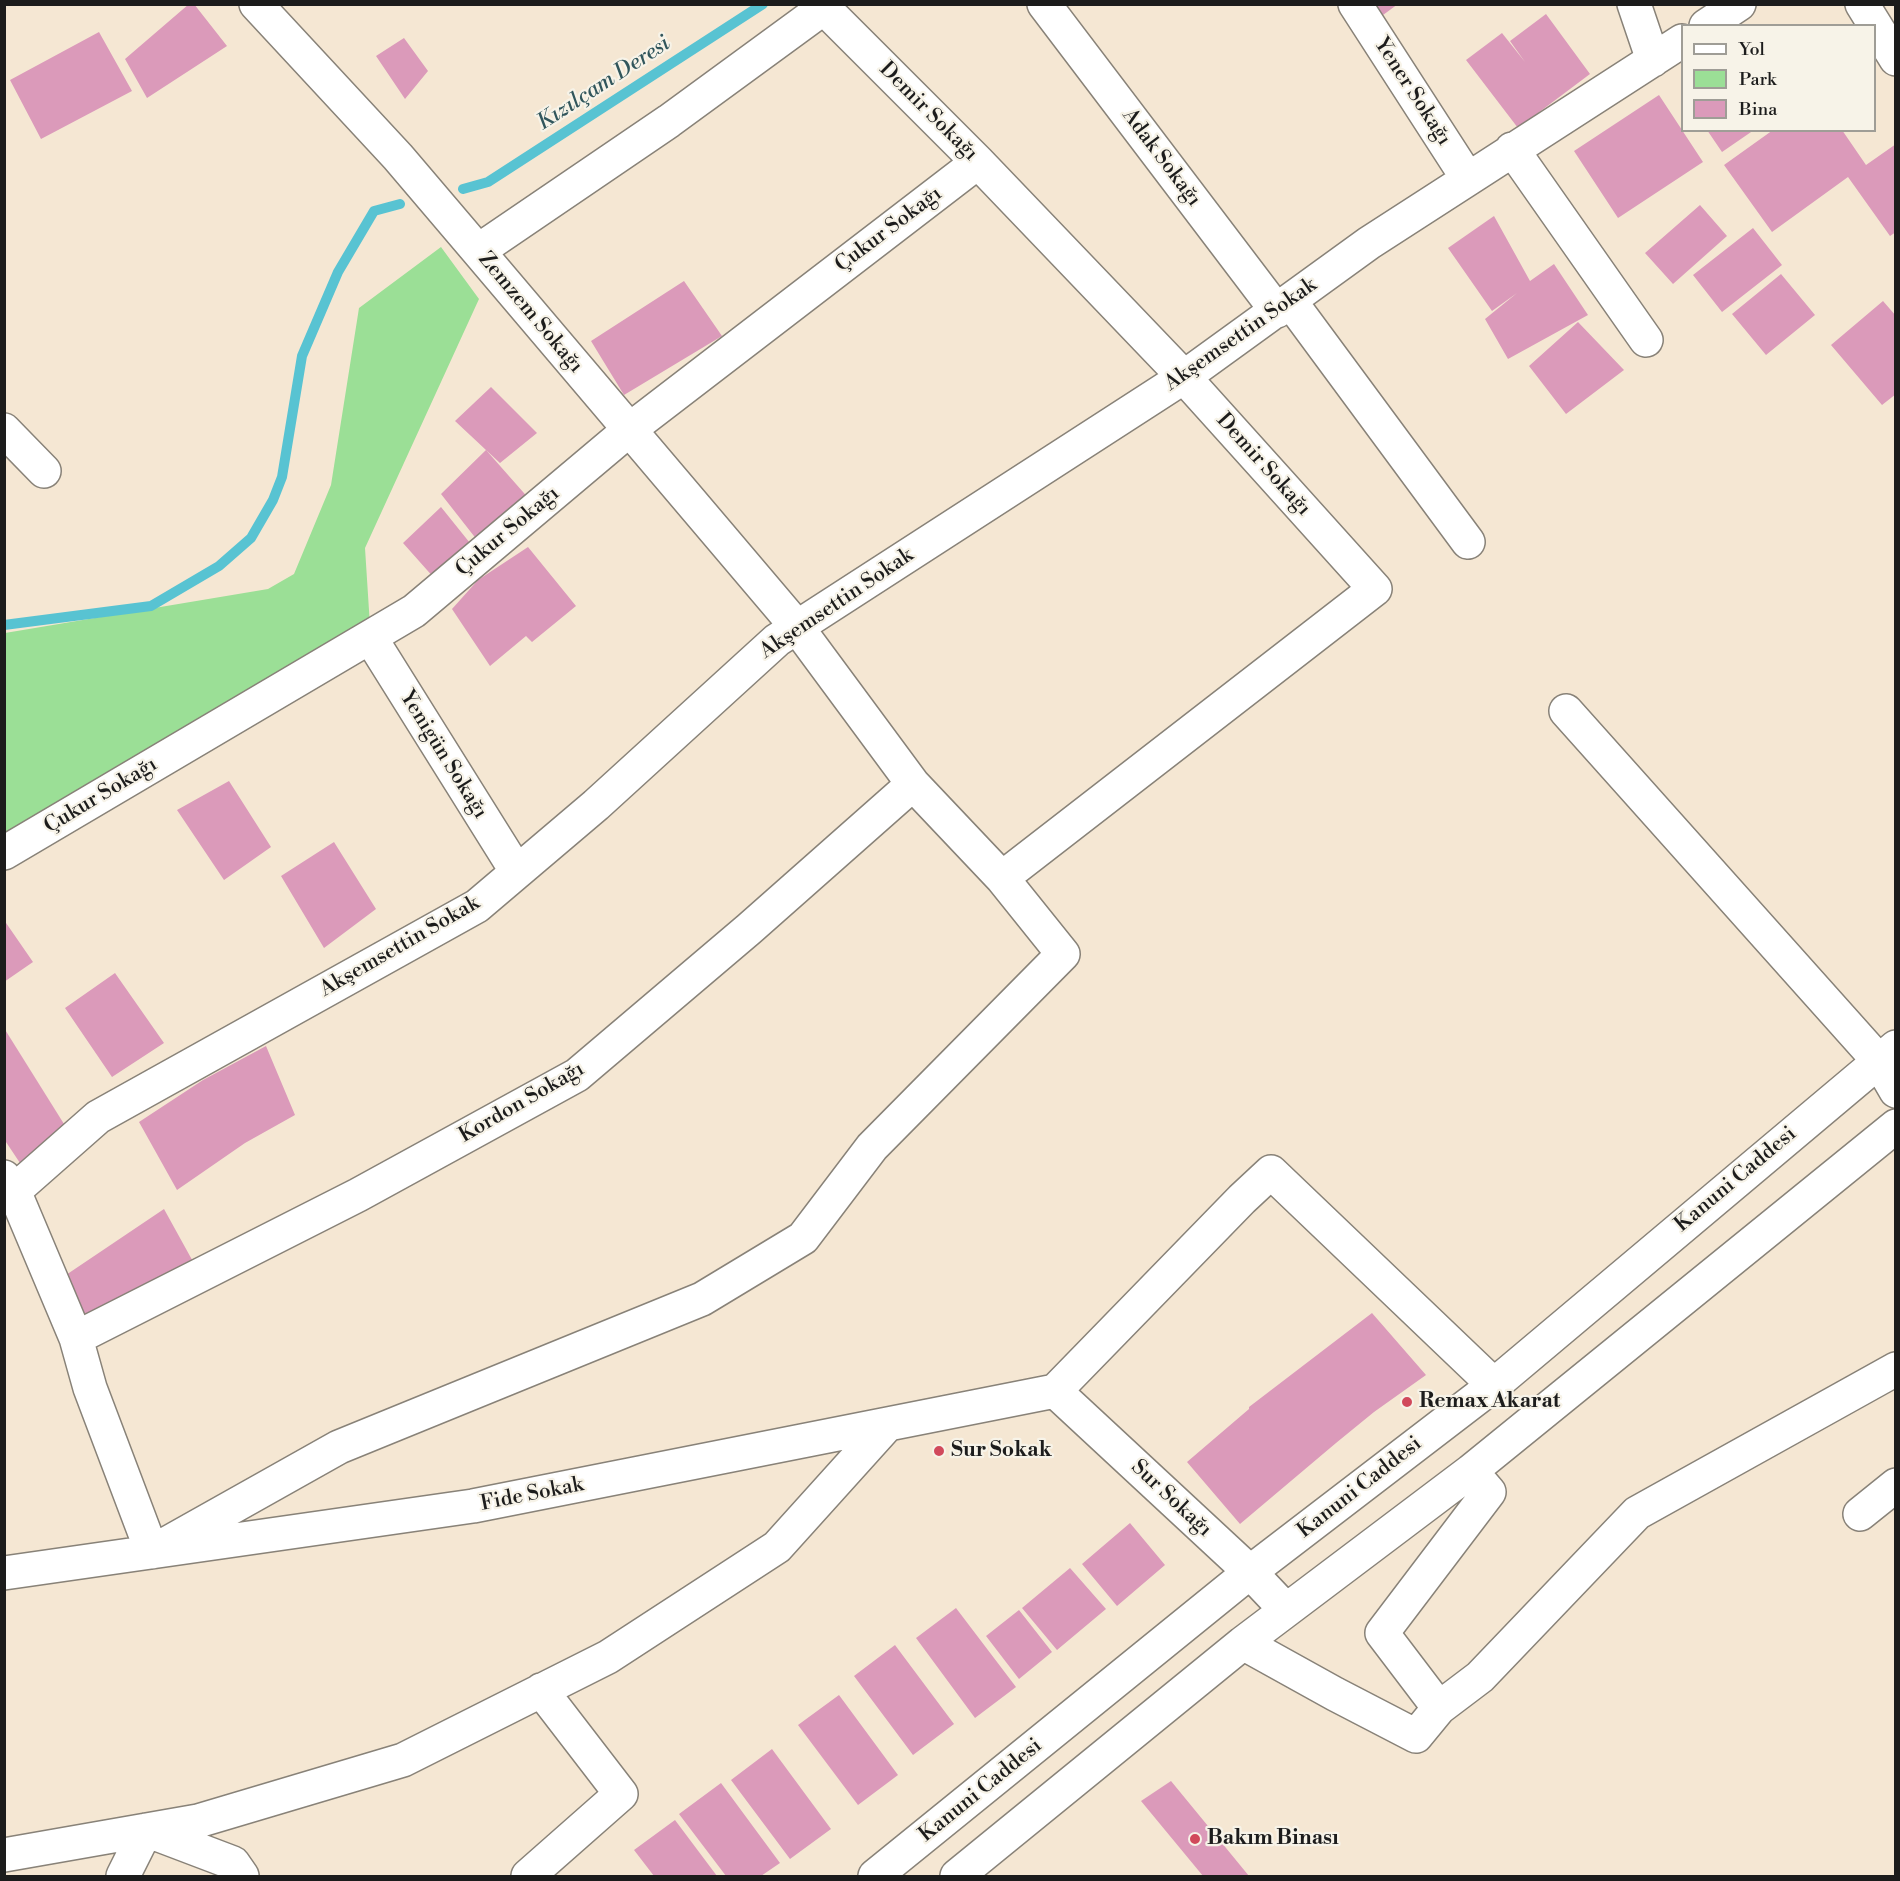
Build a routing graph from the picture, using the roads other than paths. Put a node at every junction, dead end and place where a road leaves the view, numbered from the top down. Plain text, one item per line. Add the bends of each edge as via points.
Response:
1 (256, 4) edge
2 (1044, 4) edge
3 (1355, 4) edge
4 (1634, 4) edge
5 (1739, 4) edge
6 (1863, 4) edge
7 (824, 6) edge
8 (1709, 24) edge
9 (1875, 24) edge
10 (1876, 26) edge
11 (1681, 42) edge
12 (1653, 60) junction
13 (1896, 60) edge
14 (1512, 149) junction
15 (978, 162) junction
16 (1468, 179) junction
17 (478, 251) junction
18 (1283, 306) junction
19 (1646, 340) dead end
20 (1184, 377) junction
21 (4, 430) edge
22 (629, 430) junction
23 (44, 471) dead end
24 (1468, 542) dead end
25 (797, 627) junction
26 (370, 637) junction
27 (1566, 711) dead end
28 (913, 784) junction
29 (4, 853) edge
30 (517, 872) junction
31 (1002, 878) junction
32 (1887, 1053) edge
33 (1896, 1092) edge
34 (1896, 1126) edge
35 (9, 1184) edge
36 (76, 1338) junction
37 (1896, 1369) edge
38 (1494, 1385) junction
39 (1055, 1391) junction
40 (887, 1425) junction
41 (1471, 1471) junction
42 (1896, 1485) edge
43 (1860, 1514) dead end
44 (152, 1552) junction
45 (1250, 1572) junction
46 (4, 1573) edge
47 (1286, 1610) junction
48 (1243, 1643) junction
49 (541, 1690) junction
50 (1439, 1708) junction
51 (146, 1830) junction
52 (4, 1855) edge
53 (123, 1876) edge
54 (242, 1876) edge
55 (528, 1876) edge
56 (875, 1876) edge
57 (957, 1876) edge

1 - 17 street, Zemzem Sokağı via 398,157
2 - 18 street, Adak Sokağı
3 - 16 street, Yener Sokağı
4 - 12 street
5 - 8 street
6 - 9 street
7 - 15 street, Demir Sokağı
7 - 17 street via 669,121
10 - 13 street
11 - 12 street, Akşemsettin Sokak
12 - 14 street, Akşemsettin Sokak
14 - 16 street, Akşemsettin Sokak
14 - 19 street
15 - 20 street, Demir Sokağı
15 - 22 street, Çukur Sokağı
16 - 18 street, Akşemsettin Sokak via 1369,243
17 - 22 street, Zemzem Sokağı
18 - 20 street, Akşemsettin Sokak
18 - 24 street, Adak Sokağı
20 - 25 street, Akşemsettin Sokak
20 - 31 street, Demir Sokağı via 1375,589
21 - 23 street
22 - 25 street, Zemzem Sokağı
22 - 26 street, Çukur Sokağı via 414,611
25 - 28 street, Zemzem Sokağı
25 - 30 street, Akşemsettin Sokak via 777,640
26 - 29 street, Çukur Sokağı
26 - 30 street, Yenigün Sokağı
27 - 32 street
28 - 31 street, Zemzem Sokağı
28 - 36 street, Kordon Sokağı via 577,1075 358,1195
30 - 35 street, Akşemsettin Sokak via 477,906 98,1118
31 - 44 street, Zemzem Sokağı via 1064,954 872,1147 803,1238 702,1299 339,1447
32 - 33 street
32 - 38 street, Kanuni Caddesi
34 - 41 street
35 - 36 street
36 - 44 street via 90,1388
37 - 50 street via 1637,1513 1480,1677
38 - 39 street via 1271,1172
38 - 45 street, Kanuni Caddesi
39 - 40 street, Fide Sokak
39 - 45 street, Sur Sokağı
40 - 44 street, Fide Sokak via 473,1506
40 - 49 street via 777,1546 608,1657
41 - 47 street
41 - 50 street via 1489,1492 1382,1633
42 - 43 street
44 - 46 street, Fide Sokak
45 - 47 street, Sur Sokağı
45 - 56 street, Kanuni Caddesi
47 - 48 street
48 - 50 street via 1416,1736
48 - 57 street
49 - 51 street via 402,1760 198,1821
49 - 55 street via 621,1794
51 - 52 street
51 - 53 street
51 - 54 street via 233,1863

